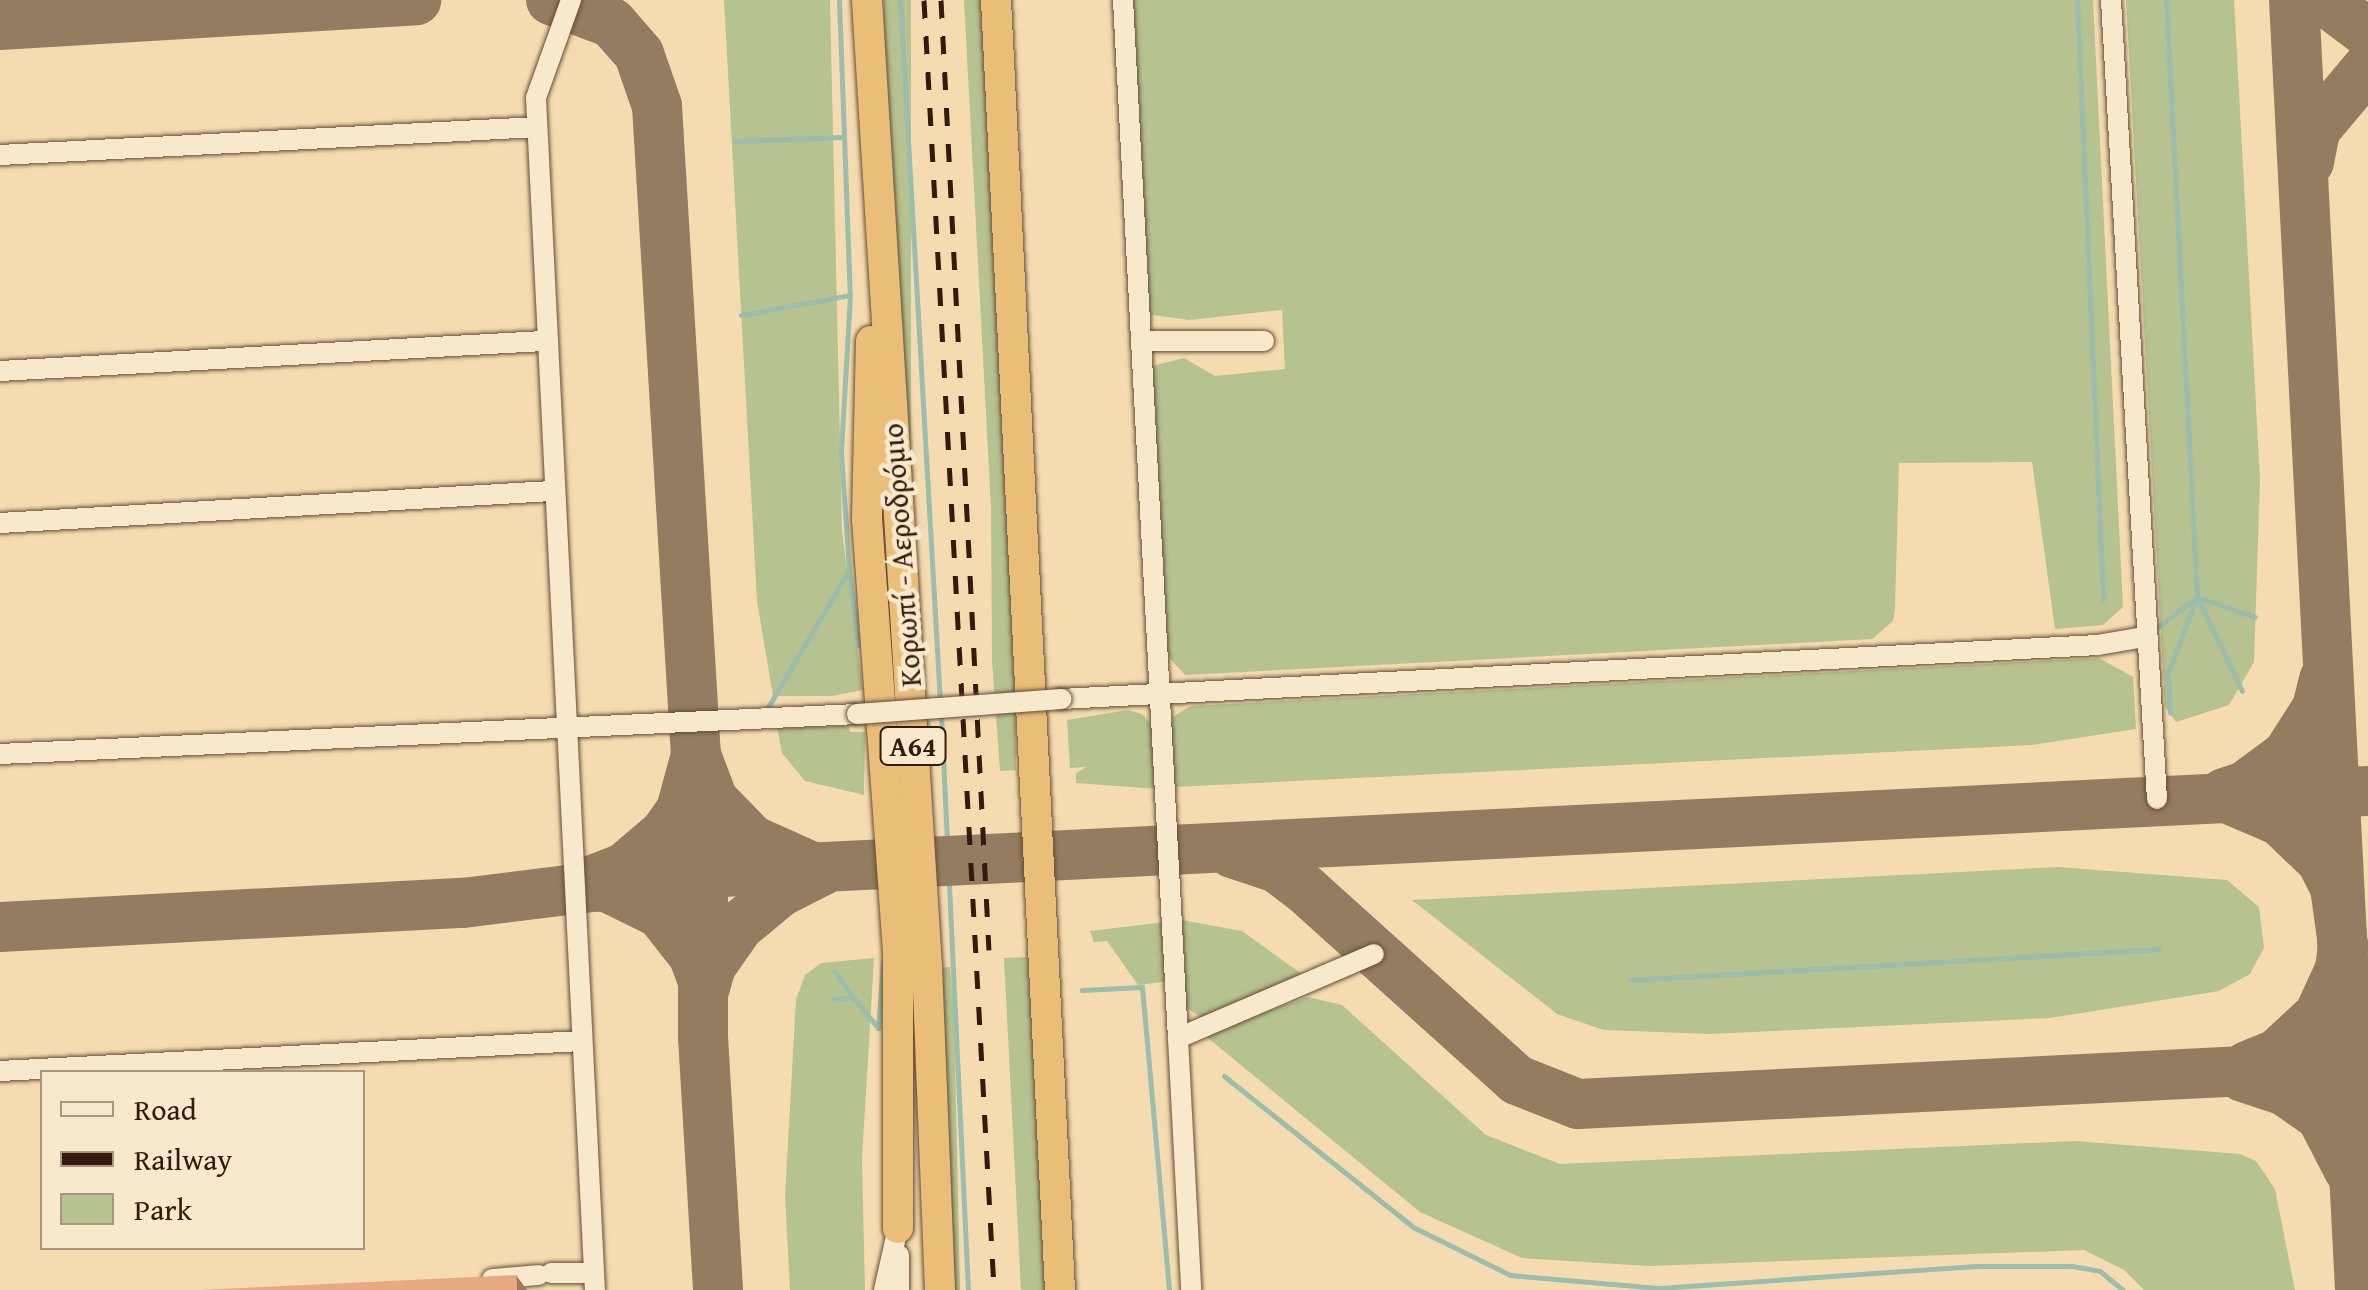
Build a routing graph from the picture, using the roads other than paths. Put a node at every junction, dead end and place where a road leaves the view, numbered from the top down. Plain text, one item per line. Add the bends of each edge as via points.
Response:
1 (571, 0) edge
2 (867, 0) edge
3 (996, 0) edge
4 (1123, 0) edge
5 (2111, 0) edge
6 (536, 127) junction
7 (0, 154) edge
8 (878, 203) junction
9 (1264, 340) dead end
10 (544, 341) junction
11 (1141, 341) junction
12 (0, 371) edge
13 (552, 490) junction
14 (0, 523) edge
15 (2145, 637) junction
16 (1158, 692) junction
17 (569, 724) junction
18 (0, 754) edge
19 (2156, 799) dead end
20 (1374, 954) dead end
21 (1178, 1038) junction
22 (582, 1041) junction
23 (0, 1071) edge
24 (898, 1228) junction
25 (595, 1281) edge
26 (463, 1282) edge
27 (884, 1290) edge
28 (900, 1290) edge
29 (940, 1290) edge
30 (1060, 1290) edge
31 (1191, 1290) edge

1 - 6 street via 536,98
2 - 8 highway, Κορωπί - Αεροδρόμιο / Α64
3 - 30 highway
4 - 11 street
5 - 15 street
6 - 7 street
6 - 10 street
8 - 24 highway via 866,519 898,949
8 - 29 highway, Κορωπί - Αεροδρόμιο / Α64 via 928,966
9 - 11 street
10 - 12 street
10 - 13 street
11 - 16 street
13 - 14 street
13 - 17 street
15 - 16 street via 2098,645
15 - 19 street
16 - 17 street, bridge via 857,714
16 - 21 street
17 - 18 street
17 - 22 street
20 - 21 street
21 - 31 street
22 - 23 street
22 - 25 street
24 - 27 street
24 - 28 street
25 - 26 street via 545,1274

